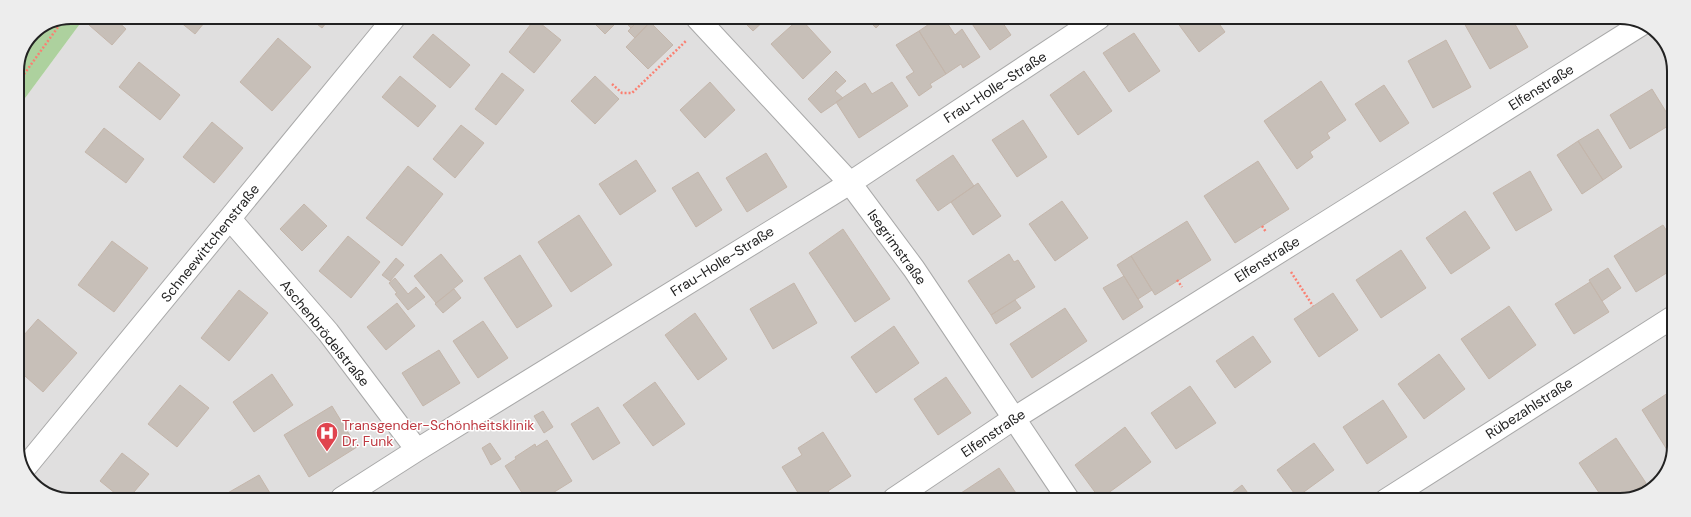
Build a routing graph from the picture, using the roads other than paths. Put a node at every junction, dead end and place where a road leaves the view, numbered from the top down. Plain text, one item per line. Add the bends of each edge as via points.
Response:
1 (389, 24) edge
2 (703, 24) edge
3 (1082, 24) edge
4 (1636, 27) edge
5 (850, 182) junction
6 (230, 219) junction
7 (1667, 321) edge
8 (1013, 419) junction
9 (417, 450) junction
10 (28, 464) edge
11 (350, 493) edge
12 (903, 493) edge
13 (1064, 493) edge
14 (1397, 493) edge

1 - 6 street, Schneewittchenstraße
2 - 5 street, Isegrimstraße
3 - 5 street, Frau-Holle-Straße
4 - 8 street, Elfenstraße
5 - 8 street, Isegrimstraße via 914,269
5 - 9 street, Frau-Holle-Straße
6 - 9 street, Aschenbrödelstraße via 328,332
6 - 10 street, Schneewittchenstraße
7 - 14 street, Rübezahlstraße
8 - 12 street, Elfenstraße
8 - 13 street, Isegrimstraße
9 - 11 street, Frau-Holle-Straße

